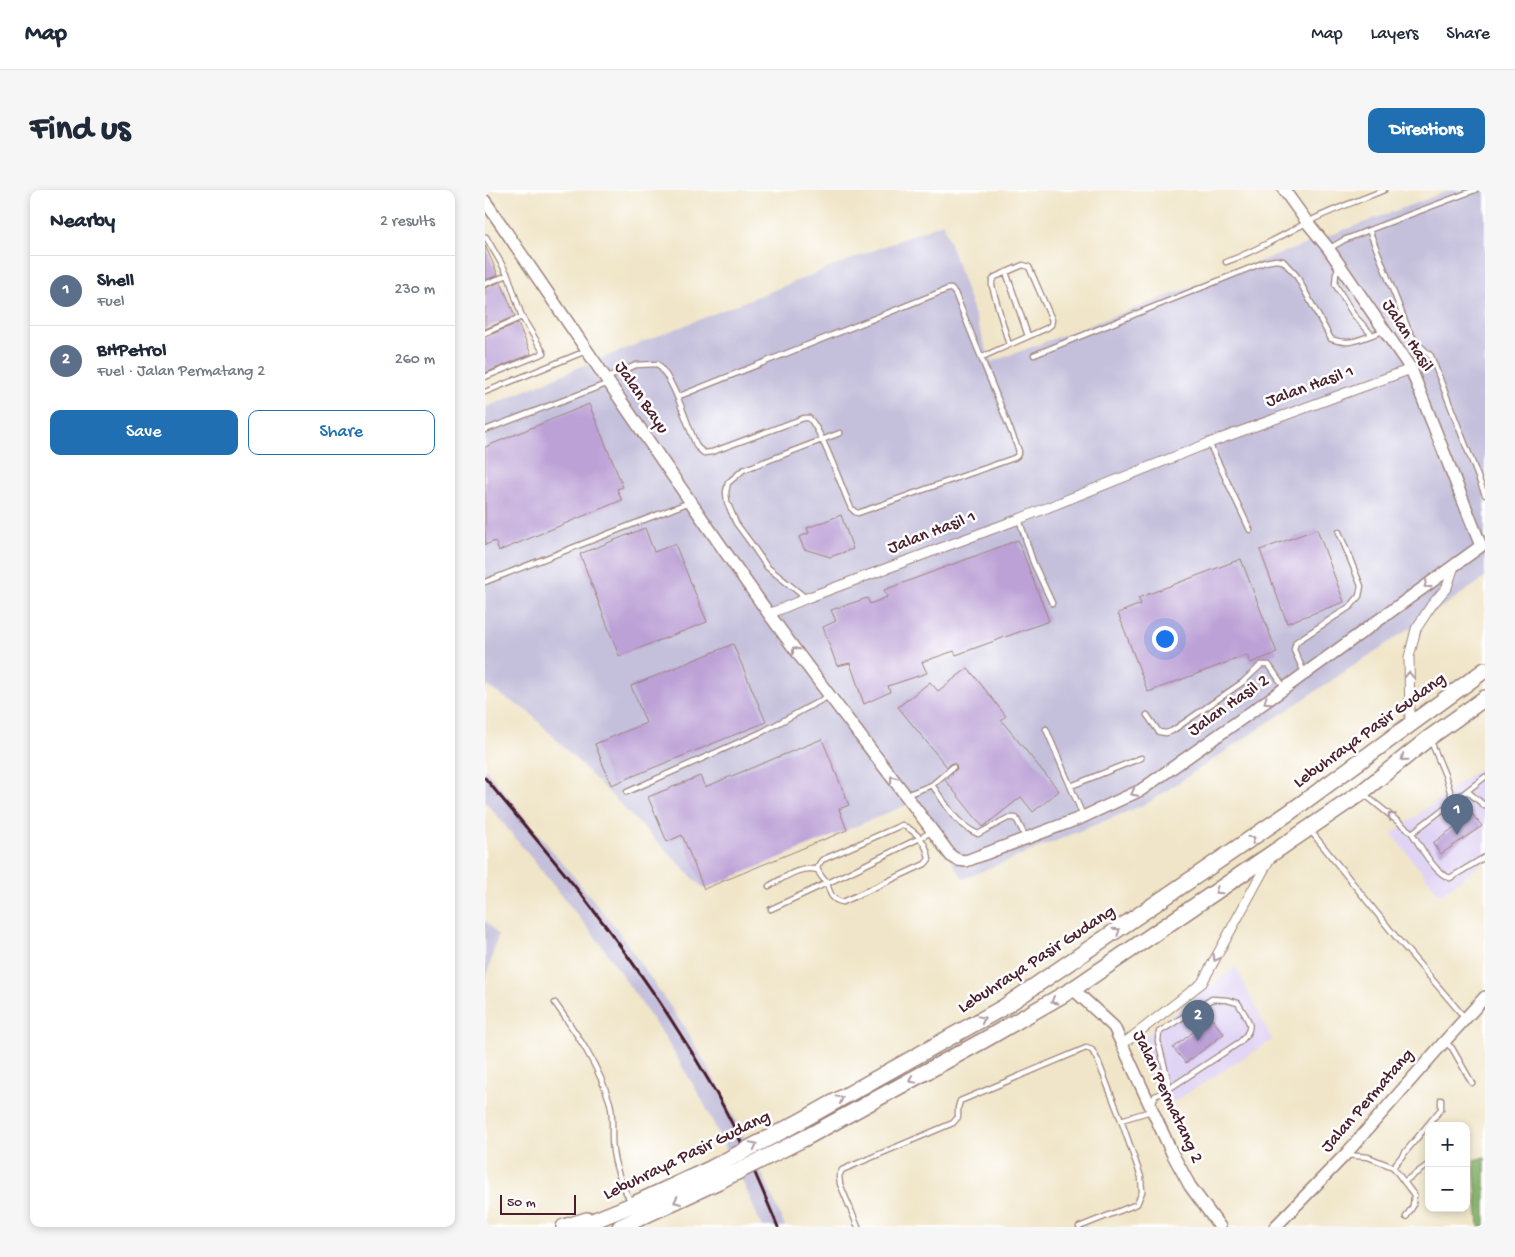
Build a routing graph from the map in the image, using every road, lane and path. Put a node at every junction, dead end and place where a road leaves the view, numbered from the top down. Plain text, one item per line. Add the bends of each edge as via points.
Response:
1 (1284, 190) edge
2 (1384, 190) edge
3 (1475, 190) edge
4 (485, 201) edge
5 (1307, 222) junction
6 (1369, 230) junction
7 (485, 238) edge
8 (1328, 248) junction
9 (1226, 262) dead end
10 (1339, 266) junction
11 (1006, 272) junction
12 (509, 275) junction
13 (485, 284) edge
14 (522, 317) junction
15 (1385, 330) junction
16 (485, 333) edge
17 (1372, 335) junction
18 (1028, 336) junction
19 (1009, 345) junction
20 (587, 350) junction
21 (1034, 355) dead end
22 (982, 357) junction
23 (1411, 369) junction
24 (485, 378) edge
25 (608, 381) junction
26 (485, 392) edge
27 (677, 396) junction
28 (485, 430) edge
29 (840, 433) dead end
30 (822, 440) junction
31 (1209, 443) junction
32 (1485, 495) edge
33 (691, 502) junction
34 (1019, 519) junction
35 (1250, 530) dead end
36 (1339, 532) dead end
37 (1483, 544) edge
38 (1454, 566) junction
39 (485, 582) edge
40 (807, 598) junction
41 (1052, 603) dead end
42 (769, 614) junction
43 (1485, 670) edge
44 (1305, 674) junction
45 (1285, 688) junction
46 (829, 696) junction
47 (1485, 698) edge
48 (1147, 715) dead end
49 (1410, 724) junction
50 (1047, 729) dead end
51 (1429, 738) junction
52 (1141, 758) dead end
53 (953, 767) dead end
54 (1485, 777) edge
55 (932, 785) junction
56 (1071, 786) junction
57 (1467, 791) junction
58 (627, 792) dead end
59 (1362, 792) junction
60 (906, 795) junction
61 (1453, 801) junction
62 (1485, 806) edge
63 (1083, 817) junction
64 (1308, 828) junction
65 (933, 831) junction
66 (1412, 833) junction
67 (920, 838) junction
68 (1026, 839) junction
69 (1273, 854) junction
70 (1485, 856) edge
71 (818, 870) junction
72 (827, 883) junction
73 (769, 886) dead end
74 (771, 909) dead end
75 (1073, 989) junction
76 (1485, 997) edge
77 (555, 1003) dead end
78 (1465, 1018) junction
79 (1443, 1042) junction
80 (1123, 1044) junction
81 (1473, 1083) dead end
82 (1170, 1088) junction
83 (1441, 1100) dead end
84 (1151, 1111) junction
85 (1121, 1120) junction
86 (1345, 1155) junction
87 (1393, 1167) junction
88 (1425, 1167) edge
89 (1405, 1182) junction
90 (632, 1205) junction
91 (617, 1211) junction
92 (643, 1217) junction
93 (1406, 1217) dead end
94 (564, 1227) edge
95 (578, 1227) edge
96 (620, 1227) edge
97 (624, 1227) edge
98 (858, 1227) edge
99 (1079, 1227) edge
100 (1220, 1227) edge
101 (1275, 1227) edge

1 - 5 street, Jalan Hasil
2 - 5 lane
3 - 6 lane
4 - 20 street, Jalan Bayu
5 - 8 street, Jalan Hasil
5 - 9 lane via 1245,256
6 - 8 lane
6 - 32 lane via 1409,330 1431,356
7 - 12 lane
8 - 10 street, Jalan Hasil
10 - 15 street, Jalan Hasil
10 - 17 lane via 1335,284 1353,314
11 - 18 lane
11 - 18 lane via 1023,265 1029,267 1052,320 1051,325
11 - 19 lane via 995,277 992,286
12 - 13 lane
12 - 14 lane
14 - 16 lane
14 - 24 lane via 544,353
15 - 17 lane
15 - 23 street, Jalan Hasil
17 - 21 lane via 1354,342 1331,340 1296,275 1283,261 1276,260
18 - 19 lane
19 - 22 lane
20 - 25 street, Jalan Bayu
20 - 26 lane
22 - 27 lane via 954,291 948,289
22 - 30 lane via 1019,448 1019,454 1014,458 857,513 851,508
23 - 31 street, Jalan Hasil 1
23 - 37 street, Jalan Hasil
25 - 27 lane via 636,365 657,364
25 - 28 lane
25 - 33 street, Jalan Bayu
27 - 30 lane via 697,446 703,453 807,418 813,422
29 - 30 lane
30 - 40 lane via 743,470 728,483 726,492 736,524 767,567
31 - 34 street, Jalan Hasil 1
31 - 35 lane
33 - 39 lane
33 - 42 street, Jalan Bayu
34 - 40 street, Jalan Hasil 1
34 - 41 lane via 1033,562
36 - 44 lane via 1361,586 1359,596 1351,606 1297,642 1294,650
37 - 38 street, Jalan Hasil 2
38 -> 44 street, Jalan Hasil 2
49 -> 38 street via 1409,657 1416,629 1447,587
40 - 42 street, Jalan Hasil 1
46 -> 42 street
43 - 49 highway, Lebuhraya Pasir Gudang
44 - 45 street, Jalan Hasil 2
45 - 48 lane via 1269,666 1261,665 1243,682 1166,733 1159,732
45 -> 63 street, Jalan Hasil 2 via 1141,790
46 - 58 lane via 762,732
60 -> 46 street
47 - 51 highway, Lebuhraya Pasir Gudang
90 -> 49 highway, Lebuhraya Pasir Gudang, bridge via 797,1123 1004,1007 1291,812
50 - 56 lane
51 -> 59 highway, Lebuhraya Pasir Gudang
51 - 61 lane
52 - 56 lane
53 - 55 lane
54 - 57 lane
55 - 60 lane
55 - 68 lane via 954,817 966,828 978,834 1008,818 1016,818
56 - 63 lane
57 - 61 lane
57 - 62 lane
59 - 64 highway, Lebuhraya Pasir Gudang
66 -> 59 lane
60 - 65 street
61 - 66 lane
63 - 68 street, Jalan Hasil 2
64 - 69 highway, Lebuhraya Pasir Gudang
64 - 78 lane
65 - 67 lane
65 - 68 street, Jalan Hasil 2 via 951,856 966,861
66 - 70 lane via 1445,877 1450,878
67 - 71 lane via 900,825 822,860
67 - 72 lane
67 - 72 lane via 929,855 925,864 843,902 833,898
69 -> 75 highway, Lebuhraya Pasir Gudang
69 -> 80 street via 1202,983
71 - 72 lane
71 - 73 lane via 803,868
72 - 74 lane
75 - 80 street, Jalan Permatang 2 via 1115,1027
75 -> 92 highway, Lebuhraya Pasir Gudang, bridge via 805,1138
76 - 78 street, Jalan Permatang
77 - 90 lane via 598,1072 610,1103 616,1166
78 - 79 street, Jalan Permatang
79 - 81 lane via 1452,1048
79 - 86 street, Jalan Permatang
80 - 84 street, Jalan Permatang 2
82 - 82 lane via 1247,1036 1250,1024 1238,1003 1212,999 1159,1032 1157,1041
82 - 84 lane via 1155,1096
83 - 87 lane via 1441,1109
84 - 85 lane
84 - 100 street, Jalan Permatang 2 via 1190,1186
85 - 98 lane via 1098,1061 1087,1048 960,1101 958,1118 953,1123 842,1170 840,1184
85 - 99 lane via 1141,1177 1142,1192 1137,1204
86 - 87 lane via 1368,1157
86 - 101 street, Jalan Permatang
87 - 89 lane
88 - 89 lane
89 - 93 lane via 1414,1195 1413,1206
90 - 91 highway, Lebuhraya Pasir Gudang
91 - 94 highway
91 - 95 highway, Lebuhraya Pasir Gudang
92 - 96 highway, Lebuhraya Pasir Gudang
92 - 97 highway

